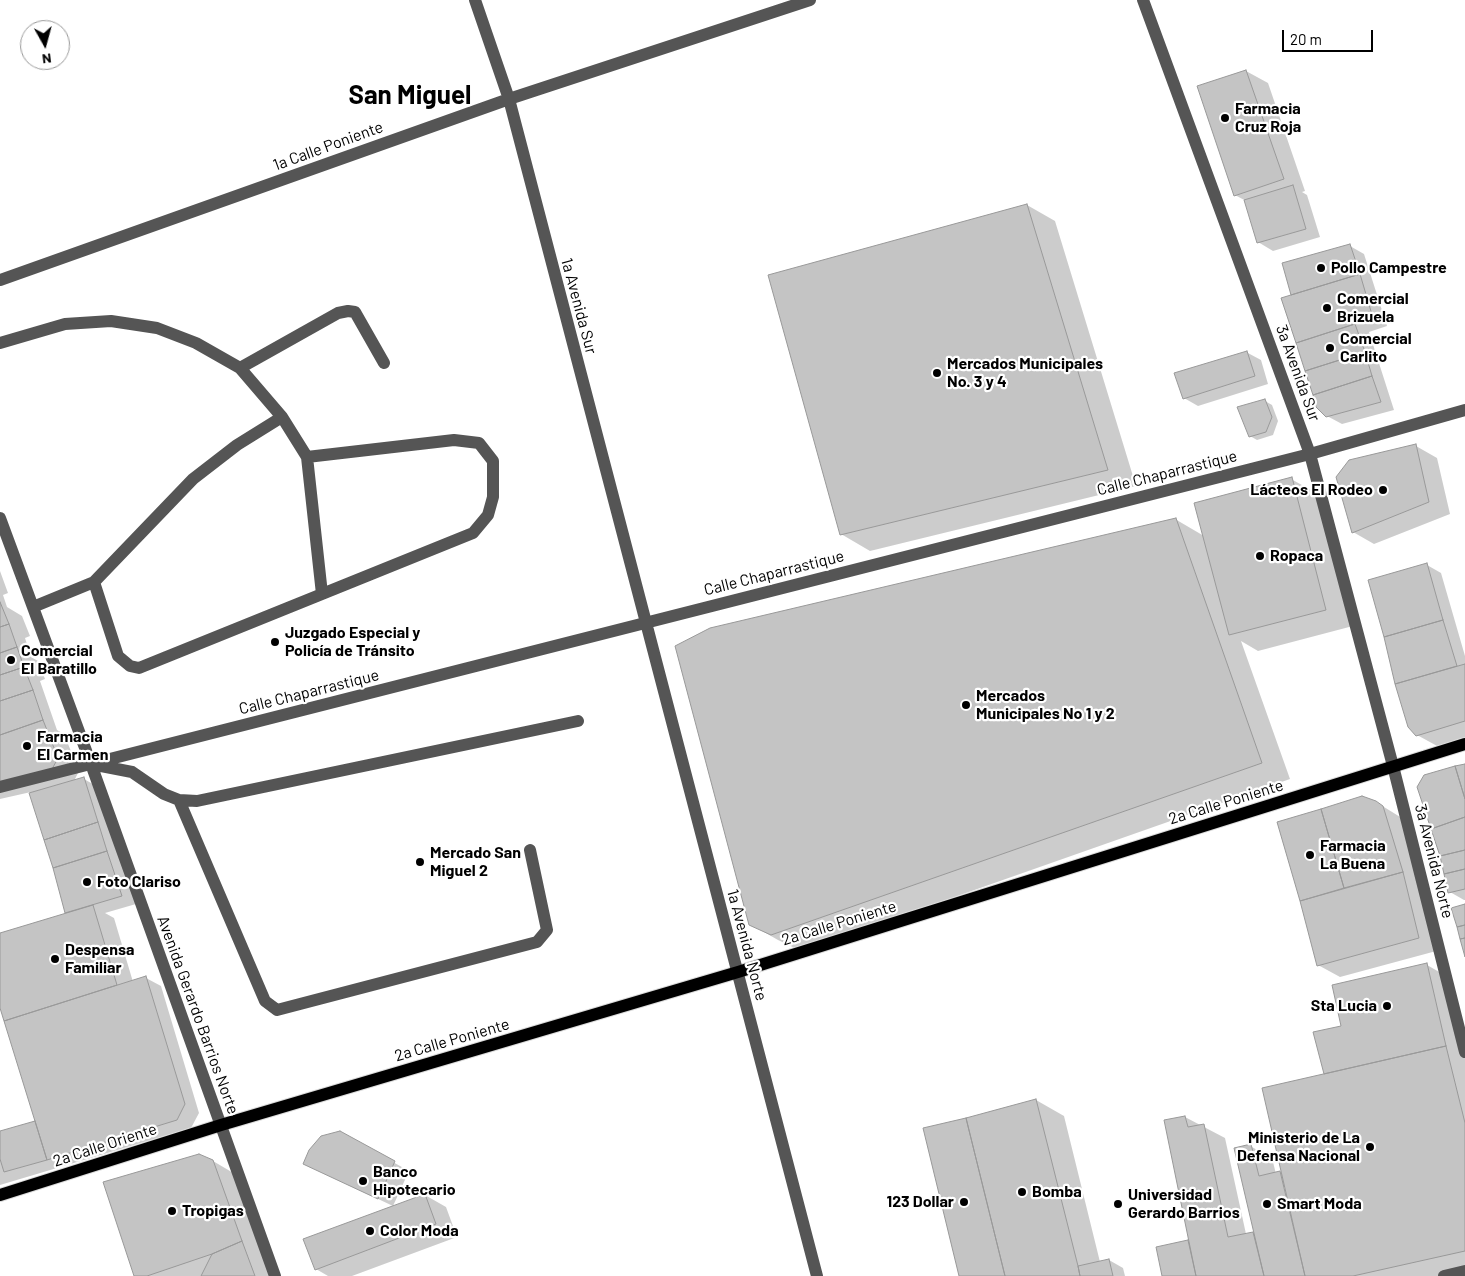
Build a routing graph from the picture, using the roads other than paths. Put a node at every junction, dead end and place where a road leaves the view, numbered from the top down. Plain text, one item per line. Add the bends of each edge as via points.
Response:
1 (475, 0) edge
2 (810, 0) edge
3 (1143, 0) edge
4 (508, 99) junction
5 (0, 280) edge
6 (0, 343) edge
7 (384, 363) dead end
8 (240, 368) junction
9 (1465, 410) edge
10 (282, 417) junction
11 (1310, 454) junction
12 (307, 457) junction
13 (0, 518) edge
14 (94, 582) junction
15 (322, 594) junction
16 (32, 607) junction
17 (645, 622) junction
18 (578, 721) dead end
19 (1465, 744) edge
20 (91, 764) junction
21 (1393, 766) junction
22 (0, 787) edge
23 (179, 800) junction
24 (530, 850) dead end
25 (738, 972) junction
26 (1465, 1052) edge
27 (220, 1125) junction
28 (0, 1195) edge
29 (1465, 1271) edge
30 (275, 1276) edge
31 (817, 1276) edge
32 (1444, 1276) edge

1 - 4 street, 1a Avenida Sur
2 - 4 street, 1a Calle Poniente
3 - 11 street, 3a Avenida Sur
4 - 5 street, 1a Calle Poniente
4 - 17 street, 1a Avenida Sur
6 - 8 street via 65,324 111,321 157,328 196,343
7 - 8 street via 355,312 348,311 338,313
8 - 10 street
9 - 11 street, Calle Chaparrastique
10 - 12 street
10 - 14 street via 237,445 193,479
11 - 17 street, Calle Chaparrastique
11 - 21 street, 3a Avenida Sur
12 - 15 street
12 - 15 street via 454,440 479,443 493,461 493,497 488,515 473,533
13 - 16 street, Avenida Gerardo Barrios Norte
14 - 15 street via 118,656 130,666 139,668
14 - 16 street
16 - 20 street, Avenida Gerardo Barrios Norte
17 - 20 street, Calle Chaparrastique
17 - 25 street, 1a Avenida Norte
18 - 23 street via 197,801
19 - 21 main road, 2a Calle Poniente
20 - 22 street, Calle Chaparrastique
20 - 23 street via 132,772 164,794
20 - 27 street, Avenida Gerardo Barrios Norte
21 - 25 main road, 2a Calle Poniente
21 - 26 street, 3a Avenida Norte
23 - 24 street via 265,1001 277,1010 537,942 547,930
25 - 27 main road, 2a Calle Poniente
25 - 31 street, 1a Avenida Norte
27 - 28 main road, 2a Calle Oriente
27 - 30 street, Avenida Gerardo Barrios Norte
29 - 32 street

